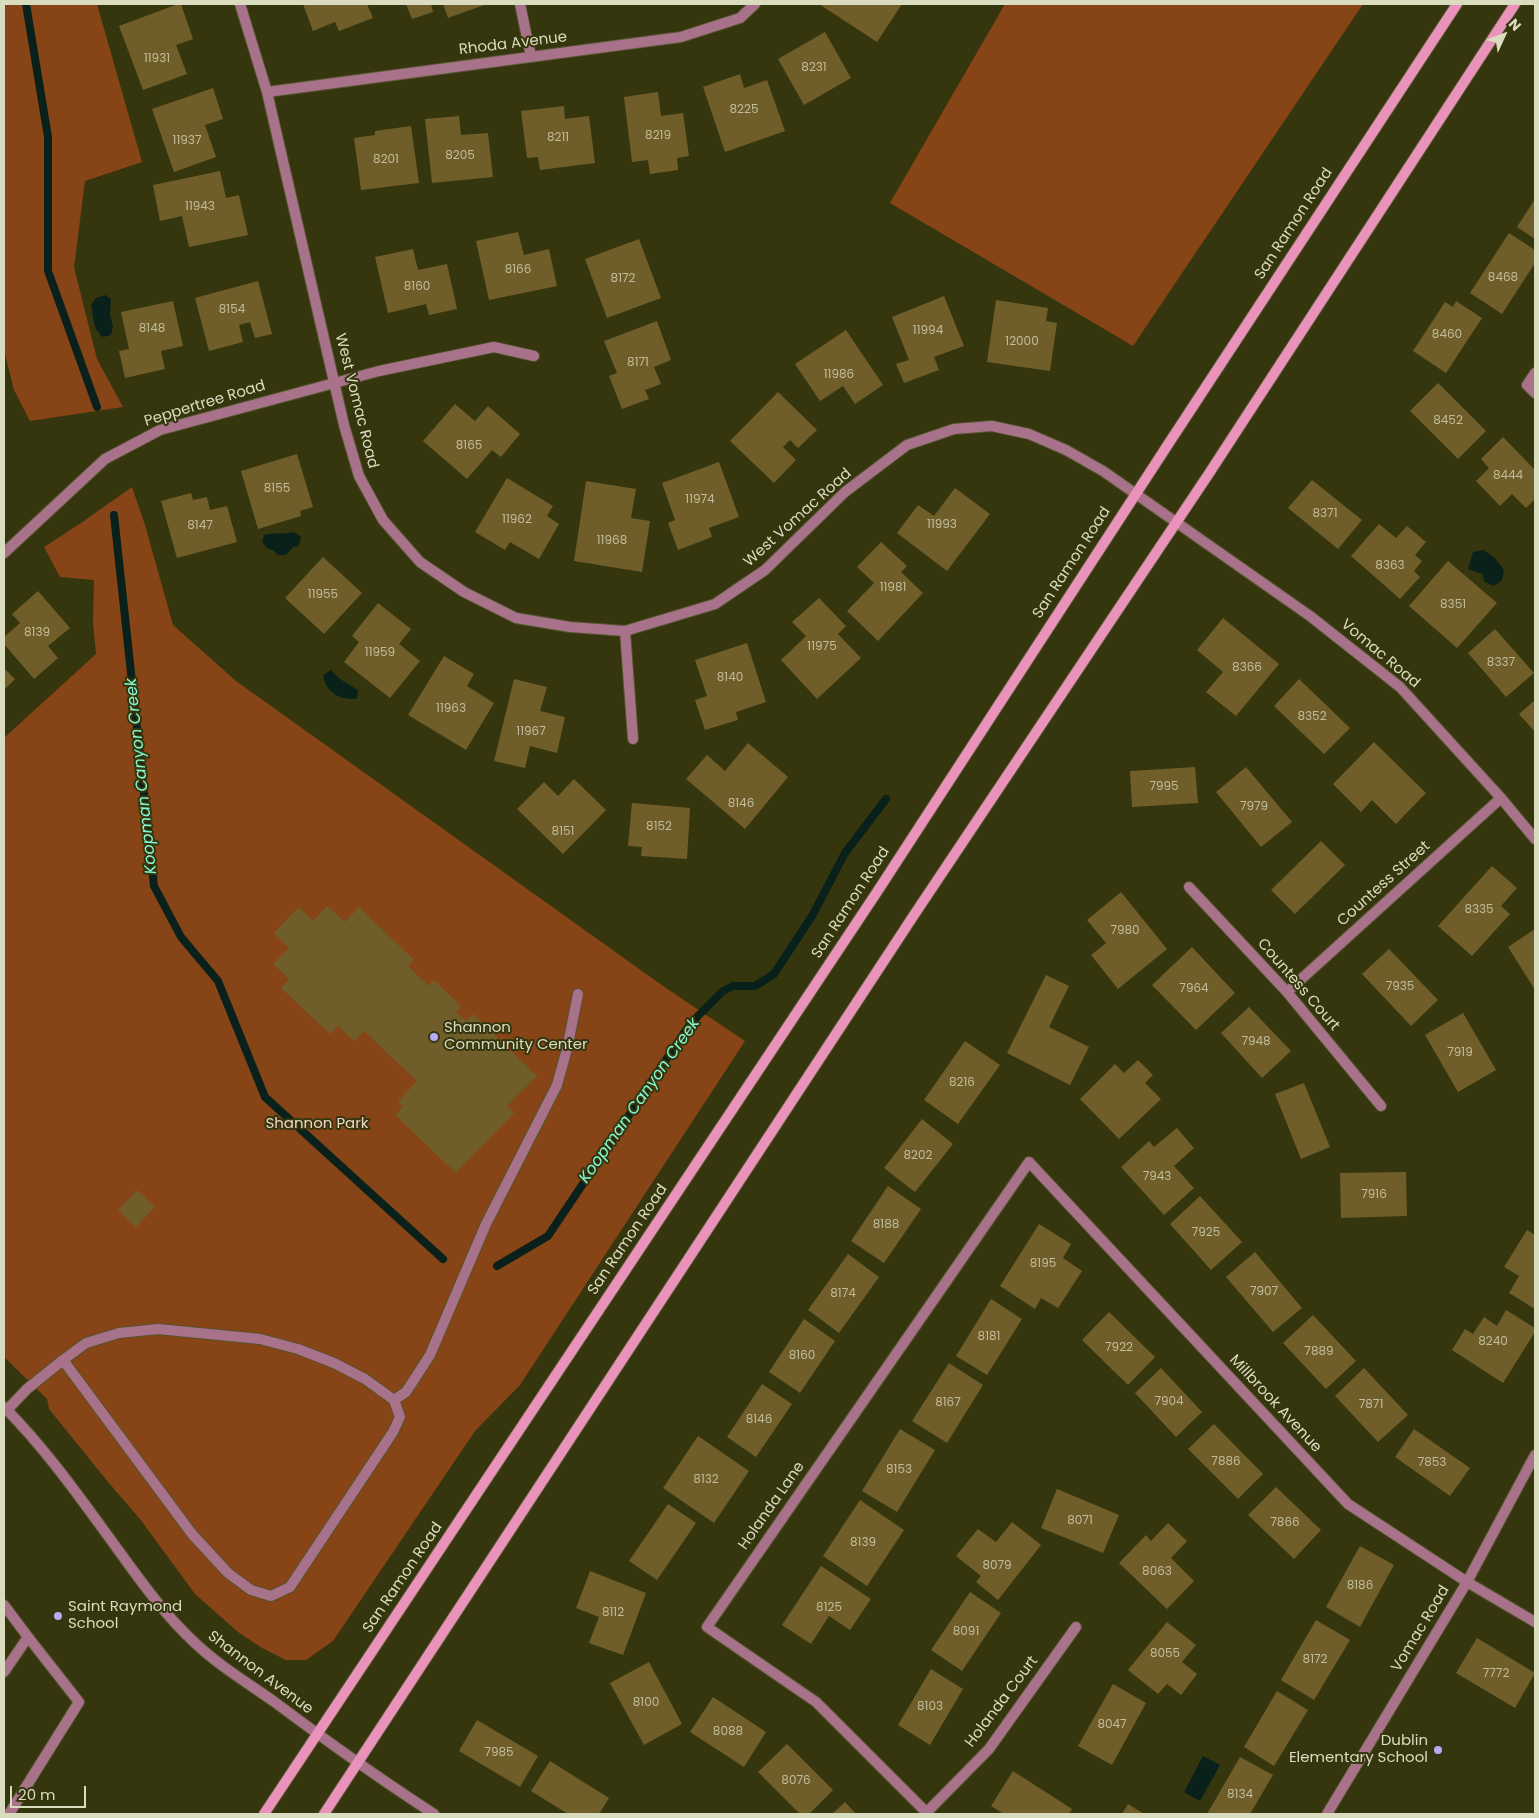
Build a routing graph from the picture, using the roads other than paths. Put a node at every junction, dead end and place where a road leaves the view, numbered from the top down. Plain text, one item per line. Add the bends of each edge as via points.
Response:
1 (240, 4) edge
2 (520, 4) edge
3 (755, 4) edge
4 (1457, 4) edge
5 (1515, 4) edge
6 (531, 57) junction
7 (267, 92) junction
8 (534, 356) dead end
9 (1535, 373) edge
10 (335, 383) junction
11 (1535, 393) edge
12 (1136, 494) junction
13 (1177, 522) junction
14 (4, 554) edge
15 (625, 631) junction
16 (633, 739) dead end
17 (1501, 798) junction
18 (1535, 839) edge
19 (1188, 887) dead end
20 (1287, 992) junction
21 (578, 994) dead end
22 (1381, 1106) dead end
23 (1029, 1162) joint
24 (63, 1360) junction
25 (394, 1400) junction
26 (6, 1409) edge
27 (1535, 1455) edge
28 (1467, 1582) junction
29 (4, 1605) edge
30 (1535, 1622) edge
31 (1076, 1627) dead end
32 (28, 1637) junction
33 (4, 1672) edge
34 (318, 1734) junction
35 (357, 1763) junction
36 (927, 1813) edge
37 (9, 1814) edge
38 (264, 1814) edge
39 (324, 1814) edge
40 (434, 1814) edge
41 (1327, 1814) edge

1 - 7 street, West Vomac Road
2 - 6 street
3 - 6 street, Rhoda Avenue via 740,18 681,37
4 - 12 main road, San Ramon Road
5 - 13 main road
6 - 7 street, Rhoda Avenue
7 - 10 street, West Vomac Road
8 - 10 street, Peppertree Road via 494,347
9 - 11 street via 1527,385
10 - 14 street, Peppertree Road via 160,430 132,443 105,459
10 - 15 street, West Vomac Road via 359,476 384,520 420,562 464,592 516,618 570,627
12 - 13 street, West Vomac Road
12 - 15 street, West Vomac Road via 1066,450 1029,434 992,426 954,429 908,445 846,492 765,570 715,604
12 - 34 main road, San Ramon Road via 877,892
13 - 17 street, Vomac Road via 1310,616 1400,686
13 - 35 main road via 914,915
15 - 16 street
17 - 18 street, Vomac Road
17 - 20 street, Countess Street
19 - 20 street, Countess Court
20 - 22 street, Countess Court
21 - 25 street via 557,1084 486,1224 430,1354 406,1392
23 - 28 street, Millbrook Avenue via 1348,1504
23 - 36 street, Holanda Lane via 707,1627 816,1702
24 - 25 street via 86,1343 119,1334 158,1329 260,1339 334,1363 365,1379
24 - 25 street via 192,1534 228,1573 251,1590 271,1596 290,1587 393,1432 400,1417
24 - 26 street
26 - 34 street, Shannon Avenue via 44,1450 166,1613 227,1671
27 - 28 street, Vomac Road
28 - 30 street, Millbrook Avenue
28 - 41 street, Vomac Road
29 - 32 street
31 - 36 street, Holanda Court via 989,1749
32 - 33 street
32 - 37 street via 79,1702
34 - 35 street, Shannon Avenue
34 - 38 main road, San Ramon Road
35 - 39 main road
35 - 40 street, Shannon Avenue

